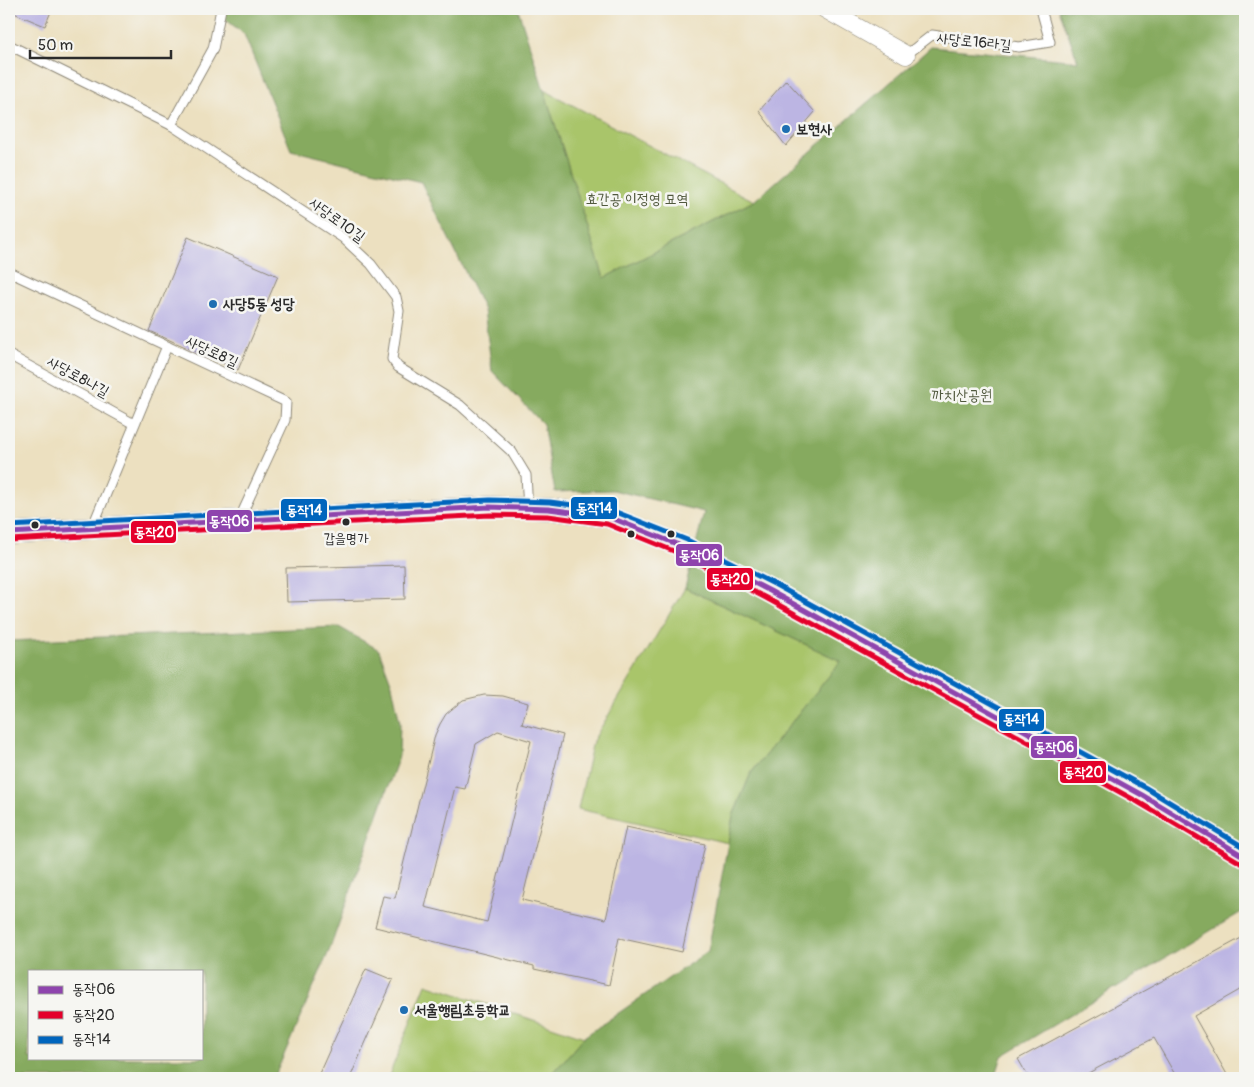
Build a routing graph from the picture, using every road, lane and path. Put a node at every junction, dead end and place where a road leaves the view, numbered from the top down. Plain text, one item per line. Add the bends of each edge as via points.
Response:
1 (222, 9) edge
2 (825, 9) edge
3 (1041, 9) edge
4 (9, 45) edge
5 (906, 55) joint
6 (171, 125) junction
7 (9, 272) edge
8 (167, 346) junction
9 (9, 354) edge
10 (134, 424) junction
11 (528, 509) junction
12 (239, 521) junction
13 (91, 529) junction
14 (9, 533) edge
15 (1142, 795) tunnel mouth
16 (1184, 820) tunnel mouth
17 (1245, 857) edge

1 - 6 lane via 213,49
2 - 5 street, 사당로16라길
3 - 5 lane, 사당로16라길 via 1050,42 1018,46 932,35
4 - 6 lane, 사당로10길
6 - 11 lane, 사당로10길 via 343,238 371,264 396,297 399,311 392,359 398,368 460,405 512,452 526,475
7 - 8 lane, 사당로8길
8 - 10 lane
8 - 12 lane, 사당로8길 via 286,402 285,420
9 - 10 lane, 사당로8나길
10 - 13 lane
11 - 12 street via 490,507
11 - 15 street via 609,518 684,547 770,590
12 - 13 street
13 - 14 street
16 - 17 street

